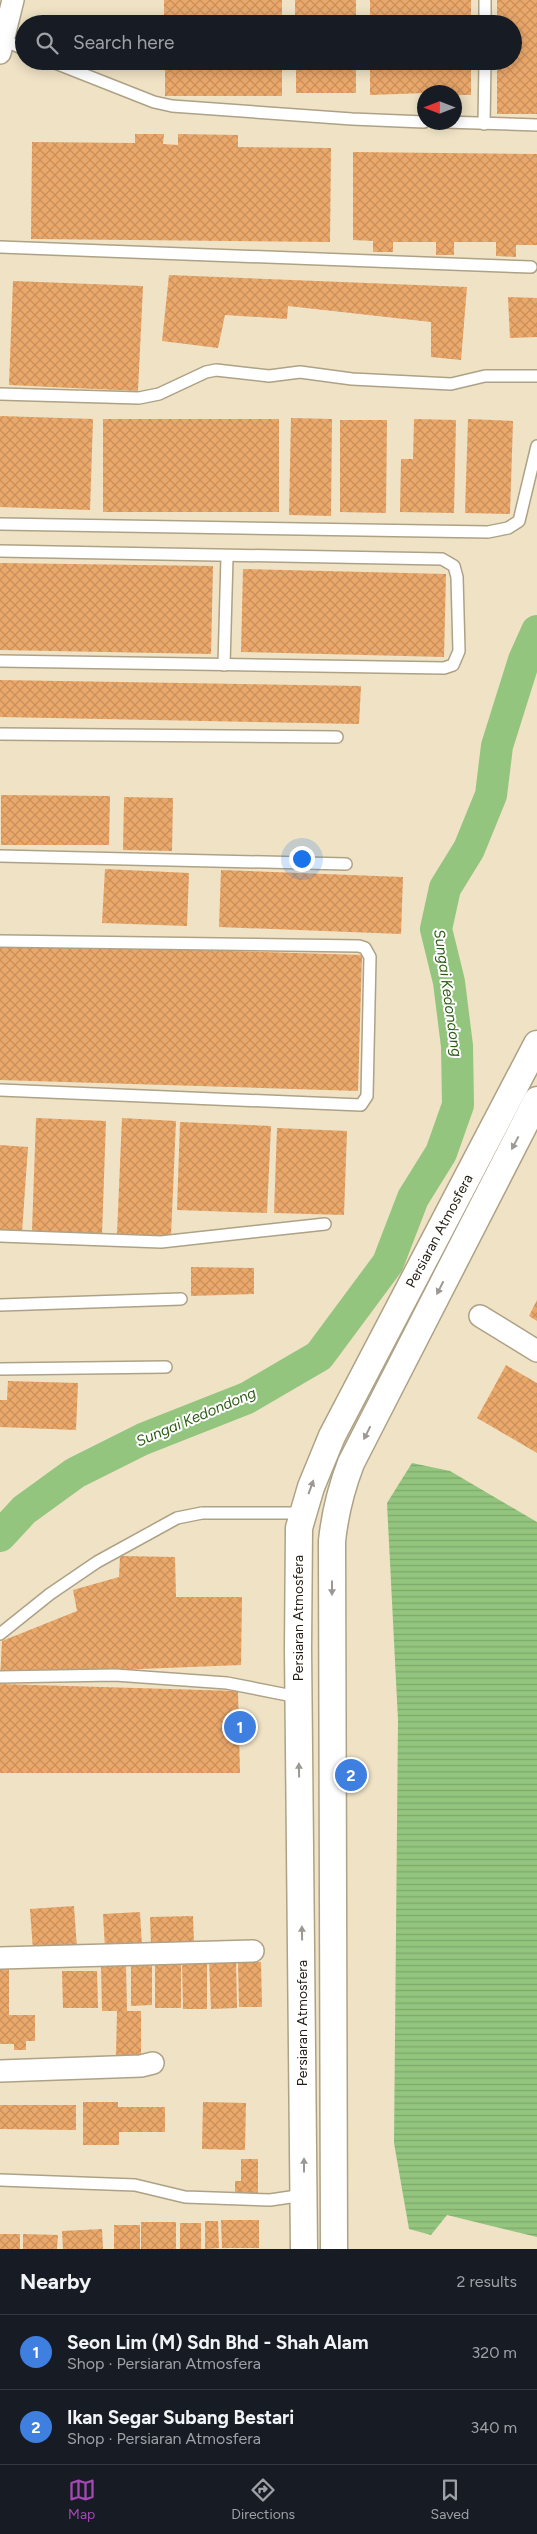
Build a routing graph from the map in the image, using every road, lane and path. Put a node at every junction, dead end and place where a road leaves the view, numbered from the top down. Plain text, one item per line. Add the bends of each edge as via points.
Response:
1 (13, 0) edge
2 (485, 0) edge
3 (485, 15) edge
4 (2, 46) edge
5 (15, 48) edge
6 (73, 70) edge
7 (485, 70) edge
8 (417, 122) edge
9 (462, 123) edge
10 (484, 124) junction
11 (537, 125) edge
12 (0, 247) edge
13 (531, 268) dead end
14 (536, 376) edge
15 (0, 394) edge
16 (537, 446) edge
17 (0, 524) edge
18 (0, 551) edge
19 (227, 557) junction
20 (0, 661) edge
21 (224, 665) junction
22 (0, 734) edge
23 (337, 737) dead end
24 (0, 856) edge
25 (346, 864) dead end
26 (0, 941) edge
27 (537, 1044) edge
28 (0, 1090) edge
29 (537, 1100) edge
30 (325, 1224) dead end
31 (0, 1236) edge
32 (181, 1299) dead end
33 (0, 1305) edge
34 (480, 1316) dead end
35 (537, 1352) edge
36 (166, 1367) dead end
37 (0, 1369) edge
38 (303, 1513) junction
39 (0, 1634) edge
40 (0, 1677) edge
41 (298, 1697) junction
42 (252, 1951) dead end
43 (0, 1958) edge
44 (153, 2063) dead end
45 (0, 2071) edge
46 (0, 2180) edge
47 (304, 2195) junction
48 (304, 2249) edge
49 (334, 2249) edge

1 - 4 street
2 - 3 lane
4 - 5 lane
6 - 8 lane via 172,106
7 - 10 lane
9 - 10 lane
10 - 11 lane
12 - 13 lane
14 - 15 lane via 485,376 451,384 360,380 300,372 257,375 216,370 159,394 139,398
16 - 17 lane via 519,521 508,528 488,532
18 - 19 lane
19 - 21 lane
19 - 21 lane via 448,561 454,566 457,577 460,651 453,665 444,668
20 - 21 lane
22 - 23 lane
24 - 25 lane
26 - 28 lane via 360,946 365,948 370,958 367,1096 361,1105
38 -> 27 street, Persiaran Atmosfera via 332,1436
29 -> 49 street, Persiaran Atmosfera via 351,1463 335,1513 332,1541
30 - 31 lane via 162,1242
32 - 33 lane
34 - 35 street
36 - 37 lane
38 - 39 lane via 202,1513 177,1518 97,1562
38 - 41 street, Persiaran Atmosfera via 299,1528
40 - 41 lane via 115,1675 227,1683
47 -> 41 street, Persiaran Atmosfera
42 - 43 street
44 - 45 street
46 - 47 lane via 136,2185 184,2196 270,2200
47 - 48 street, Persiaran Atmosfera

